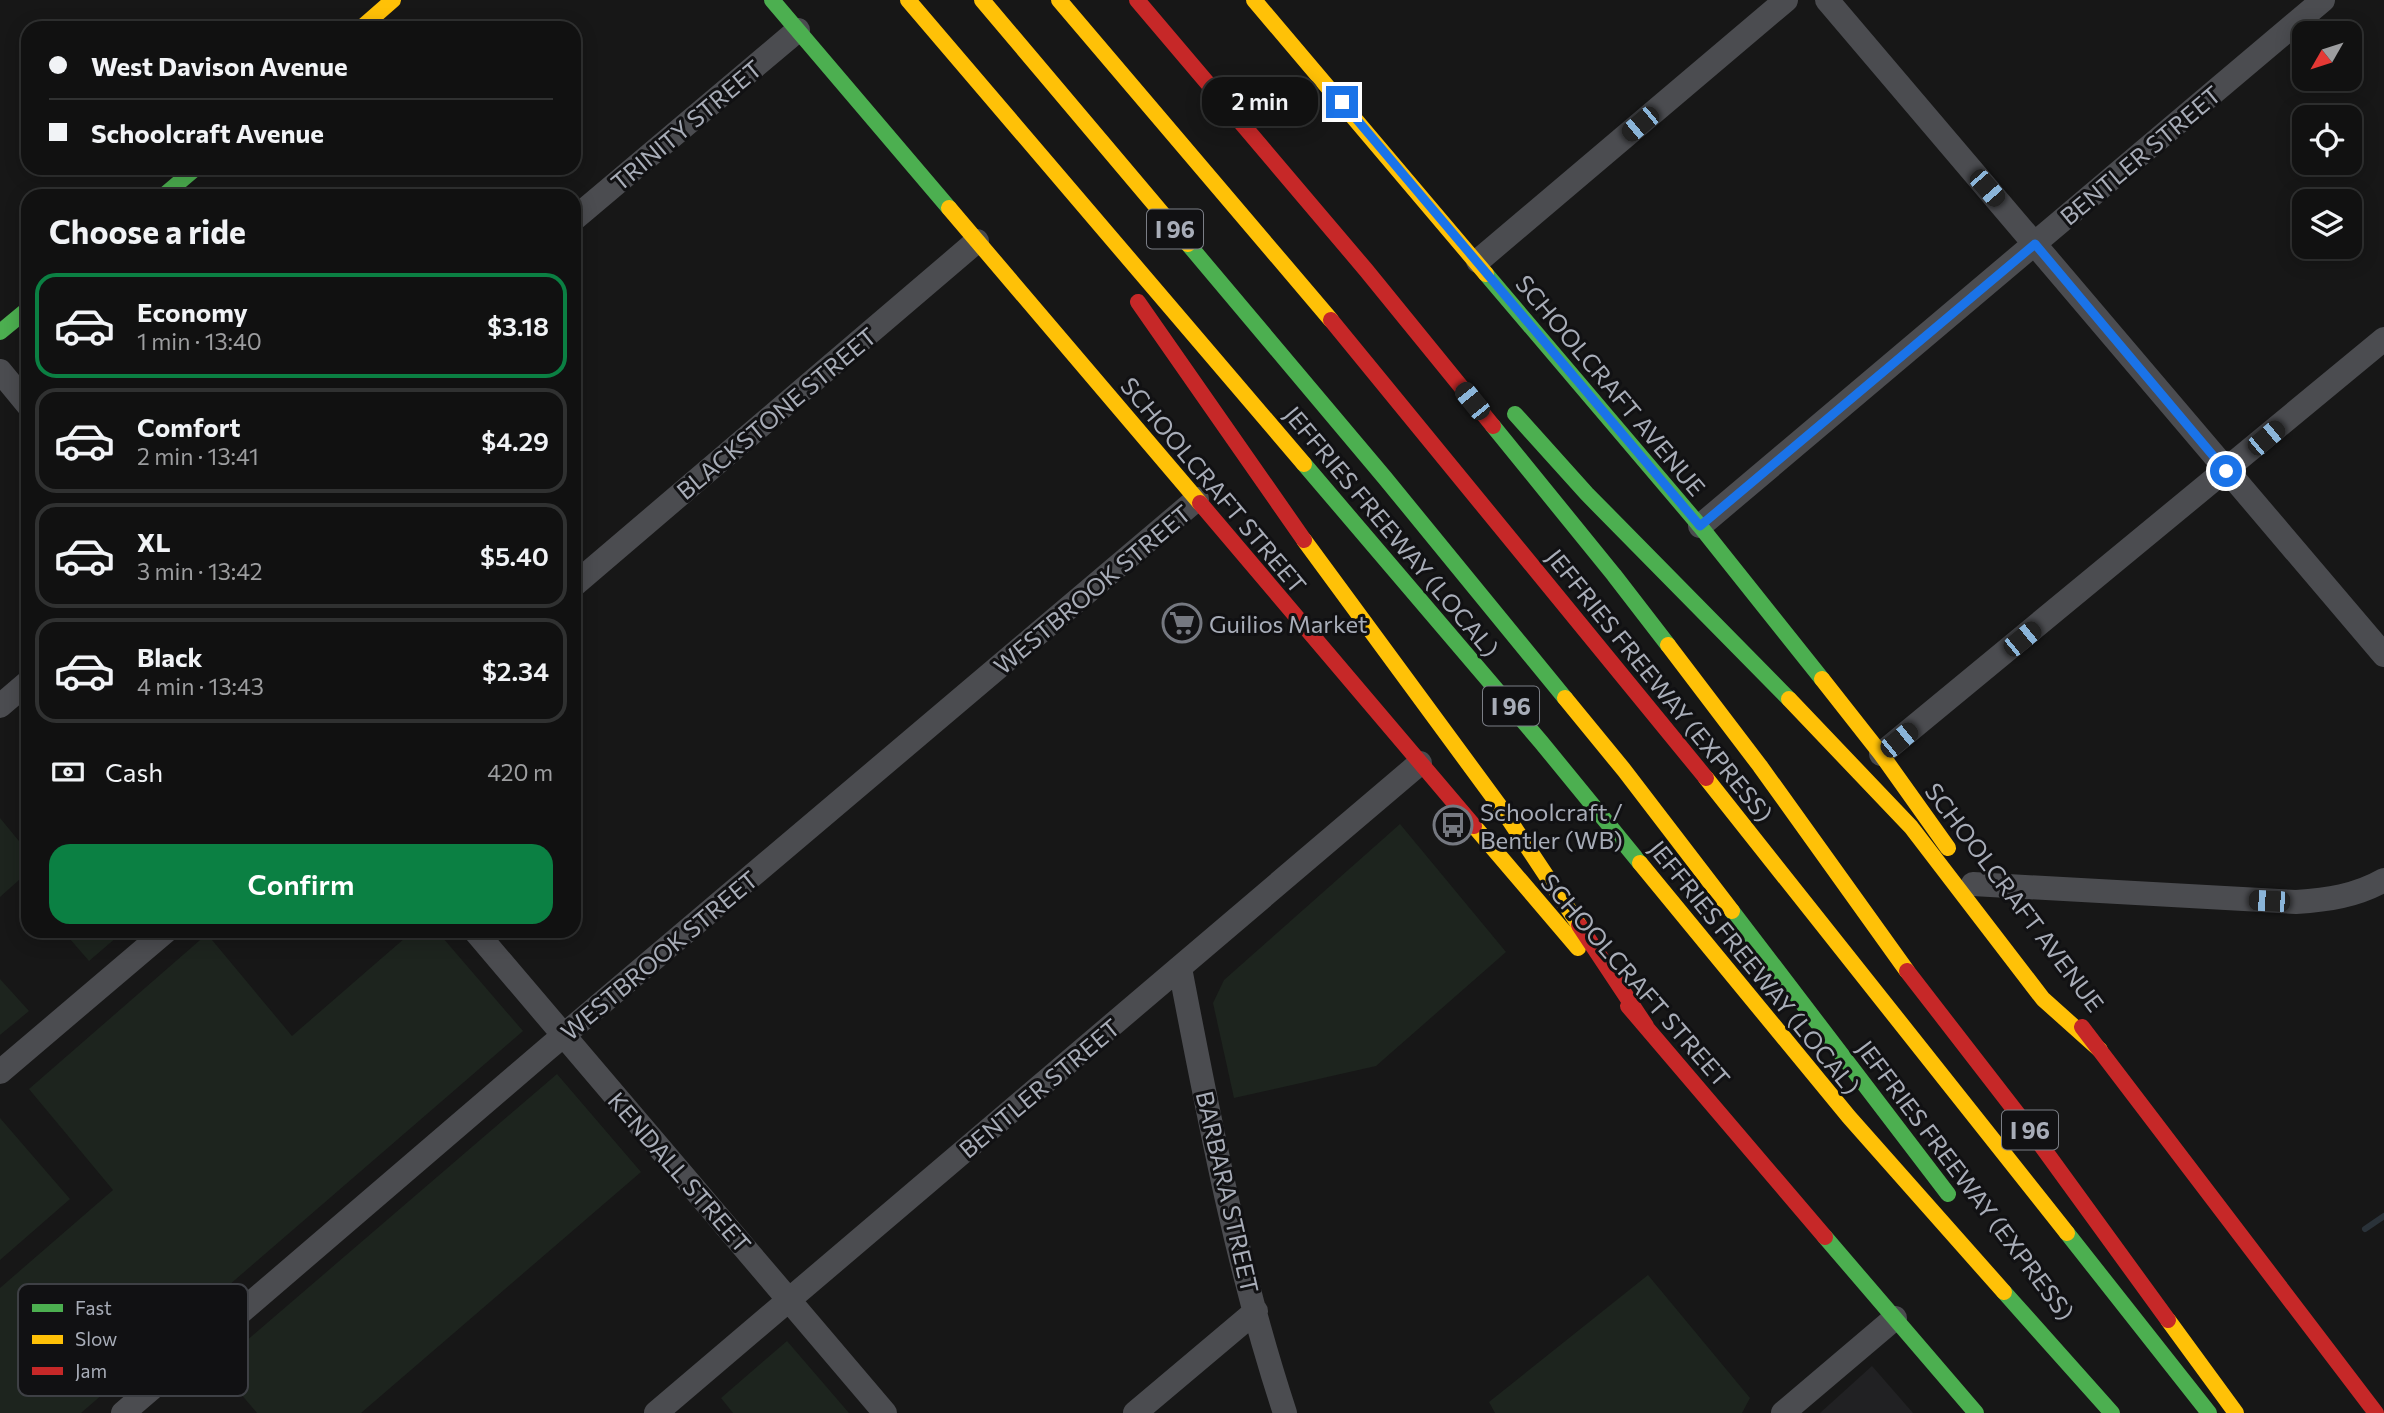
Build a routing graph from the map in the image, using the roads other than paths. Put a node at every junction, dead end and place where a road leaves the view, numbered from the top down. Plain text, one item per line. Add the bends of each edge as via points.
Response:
1 (393, 0) edge
2 (772, 0) edge
3 (982, 0) edge
4 (1059, 0) edge
5 (1137, 0) edge
6 (1786, 0) edge
7 (1827, 0) edge
8 (2323, 0) edge
9 (1257, 1) edge
10 (901, 2) edge
11 (369, 21) edge
12 (798, 30) junction
13 (972, 100) dead end
14 (1256, 140) junction
15 (188, 175) edge
16 (171, 189) edge
17 (581, 213) edge
18 (977, 242) junction
19 (2035, 244) junction
20 (1478, 261) junction
21 (1130, 290) dead end
22 (1414, 303) dead end
23 (21, 315) edge
24 (0, 332) edge
25 (2384, 339) edge
26 (0, 371) edge
27 (21, 396) edge
28 (1505, 404) dead end
29 (2226, 471) junction
30 (1197, 499) junction
31 (1700, 526) junction
32 (581, 578) edge
33 (2384, 654) edge
34 (21, 688) edge
35 (0, 706) edge
36 (1881, 754) junction
37 (1420, 763) junction
38 (2384, 880) edge
39 (1973, 884) junction
40 (158, 938) edge
41 (481, 938) edge
42 (1181, 968) junction
43 (1646, 1026) junction
44 (563, 1035) junction
45 (2100, 1050) junction
46 (0, 1072) edge
47 (1954, 1202) dead end
48 (2005, 1269) dead end
49 (790, 1300) junction
50 (248, 1305) edge
51 (1256, 1311) junction
52 (1895, 1318) junction
53 (142, 1396) edge
54 (122, 1413) edge
55 (656, 1413) edge
56 (886, 1413) edge
57 (1136, 1413) edge
58 (1285, 1413) edge
59 (1783, 1413) edge
60 (1976, 1413) edge
61 (2114, 1413) edge
62 (2209, 1413) edge
63 (2236, 1413) edge
64 (2376, 1413) edge

1 - 11 main road
2 - 12 main road, SCHOOLCRAFT STREET
3 - 47 main road, JEFFRIES FREEWAY (EXPRESS) / I 96 via 1624,770
4 - 62 main road, JEFFRIES FREEWAY (EXPRESS) / I 96 via 1354,347 1775,862
5 - 14 main road, I 96
6 - 20 street
7 - 19 street
8 - 19 street, BENTLER STREET
9 - 20 main road, SCHOOLCRAFT AVENUE
10 - 13 main road
10 - 61 main road, JEFFRIES FREEWAY (LOCAL) / I 96 via 1532,731 1849,1117
12 - 17 street, TRINITY STREET
12 - 18 main road, SCHOOLCRAFT STREET
14 - 22 main road
14 - 63 main road, I 96 via 1688,670
15 - 16 main road
18 - 30 main road, SCHOOLCRAFT STREET
18 - 32 street, BLACKSTONE STREET
19 - 29 street
19 - 31 street, BENTLER STREET
20 - 31 main road, SCHOOLCRAFT AVENUE
21 - 43 main road via 1302,537 1504,812
23 - 24 main road
25 - 29 street
26 - 27 street
28 - 45 main road via 1910,827 2043,999
29 - 33 street
29 - 36 street
30 - 37 main road, SCHOOLCRAFT STREET
30 - 44 street, WESTBROOK STREET
31 - 36 main road, SCHOOLCRAFT AVENUE
34 - 35 street
36 - 39 main road, SCHOOLCRAFT AVENUE
37 - 42 street, BENTLER STREET
37 - 43 main road, SCHOOLCRAFT STREET
38 - 39 street via 2353,894 2296,902
39 - 45 main road, SCHOOLCRAFT AVENUE
40 - 46 street
41 - 44 street, KENDALL STREET
42 - 49 street, BENTLER STREET
42 - 51 street, BARBARA STREET via 1214,1143
43 - 52 main road, SCHOOLCRAFT STREET
44 - 49 street, KENDALL STREET
44 - 50 street, WESTBROOK STREET
45 - 64 main road, SCHOOLCRAFT AVENUE
48 - 61 main road, JEFFRIES FREEWAY (EXPRESS) / I 96
49 - 55 street, BENTLER STREET
49 - 56 street, KENDALL STREET
51 - 57 street
51 - 58 street, BARBARA STREET
52 - 59 street
52 - 60 main road, SCHOOLCRAFT STREET
53 - 54 street, WESTBROOK STREET

